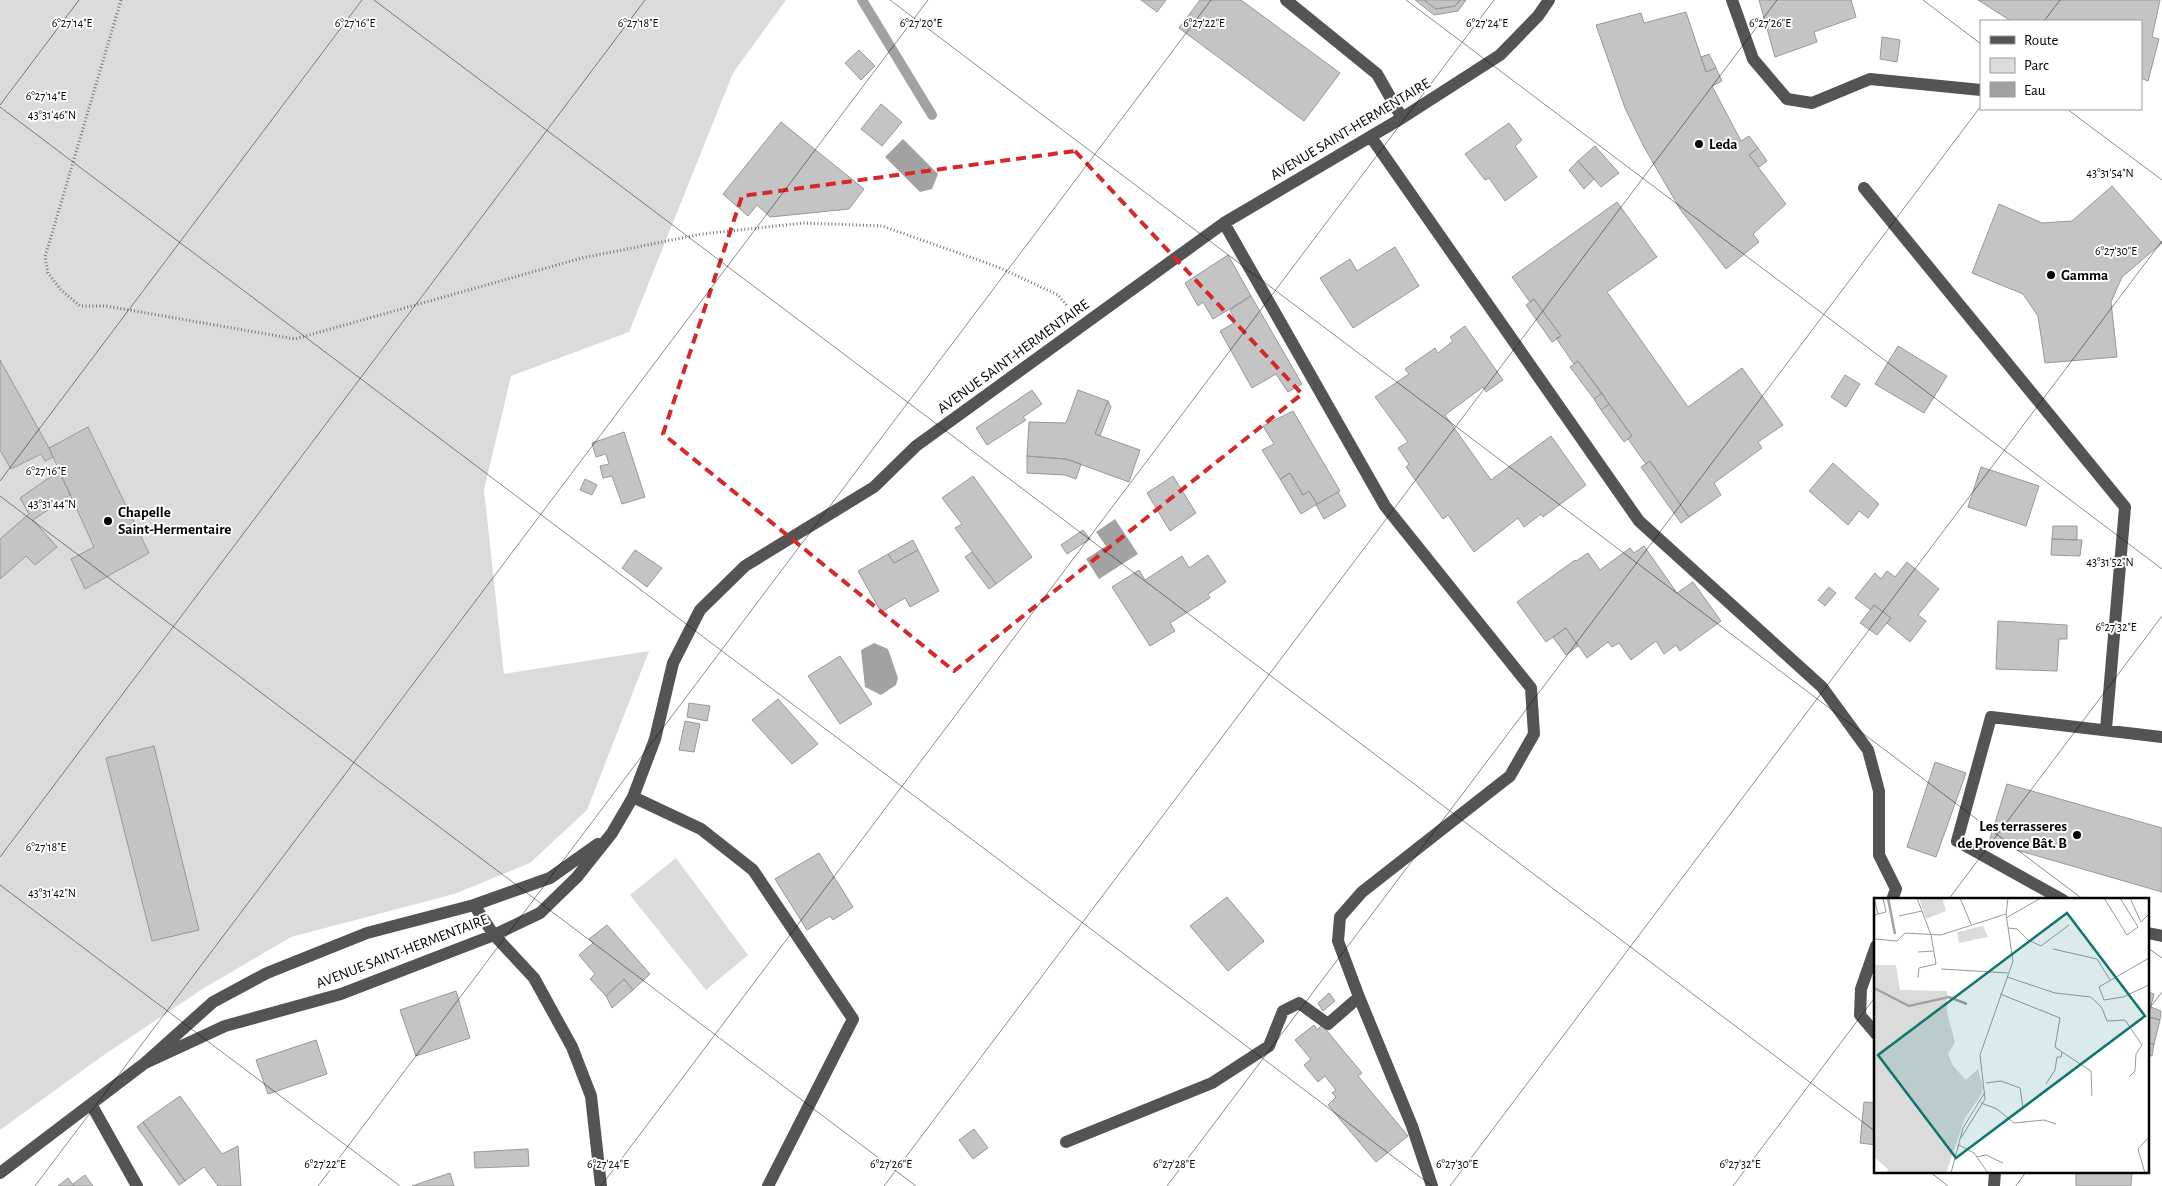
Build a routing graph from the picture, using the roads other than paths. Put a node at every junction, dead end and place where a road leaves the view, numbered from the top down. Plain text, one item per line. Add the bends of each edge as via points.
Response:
1 (1286, 0) edge
2 (1549, 0) edge
3 (1732, 0) edge
4 (1980, 90) edge
5 (1402, 118) junction
6 (1371, 137) junction
7 (1864, 188) dead end
8 (1224, 223) junction
9 (2106, 729) junction
10 (2162, 737) edge
11 (633, 797) junction
12 (612, 833) junction
13 (1893, 898) edge
14 (2060, 898) edge
15 (474, 905) junction
16 (494, 934) junction
17 (1874, 952) edge
18 (1359, 997) junction
19 (1874, 1032) edge
20 (145, 1063) junction
21 (91, 1104) junction
22 (1066, 1142) dead end
23 (0, 1173) edge
24 (137, 1186) edge
25 (601, 1186) edge
26 (768, 1186) edge
27 (1432, 1186) edge

1 - 5 street via 1377,74
2 - 5 street, AVENUE SAINT-HERMENTAIRE via 1500,55
3 - 4 street via 1753,59 1787,99 1812,103 1870,79
5 - 6 street, AVENUE SAINT-HERMENTAIRE
6 - 8 street, AVENUE SAINT-HERMENTAIRE
6 - 13 street via 1638,522 1822,687 1868,750 1879,791 1879,855 1896,890
7 - 9 street via 2125,507
8 - 11 street, AVENUE SAINT-HERMENTAIRE via 916,446 874,487 745,566 700,610 673,663 655,739
8 - 18 street via 1385,506 1531,688 1534,734 1510,776 1362,892 1340,917 1338,940
9 - 10 street
9 - 14 street via 1990,718 1957,842
11 - 12 street, AVENUE SAINT-HERMENTAIRE
11 - 26 street via 701,829 753,870 853,1018
12 - 15 street, AVENUE SAINT-HERMENTAIRE via 550,878
12 - 16 street, AVENUE SAINT-HERMENTAIRE via 578,877 540,913
15 - 16 street
15 - 20 street, AVENUE SAINT-HERMENTAIRE via 367,933 267,973 213,1002
16 - 20 street, AVENUE SAINT-HERMENTAIRE via 341,994 225,1026
16 - 25 street via 534,978 572,1047 591,1096
17 - 19 street via 1861,989 1860,1015
18 - 22 street via 1328,1024 1299,1003 1282,1011 1270,1046 1212,1083
18 - 27 street via 1412,1126
20 - 21 street, AVENUE SAINT-HERMENTAIRE
21 - 23 street, AVENUE SAINT-HERMENTAIRE
21 - 24 street

